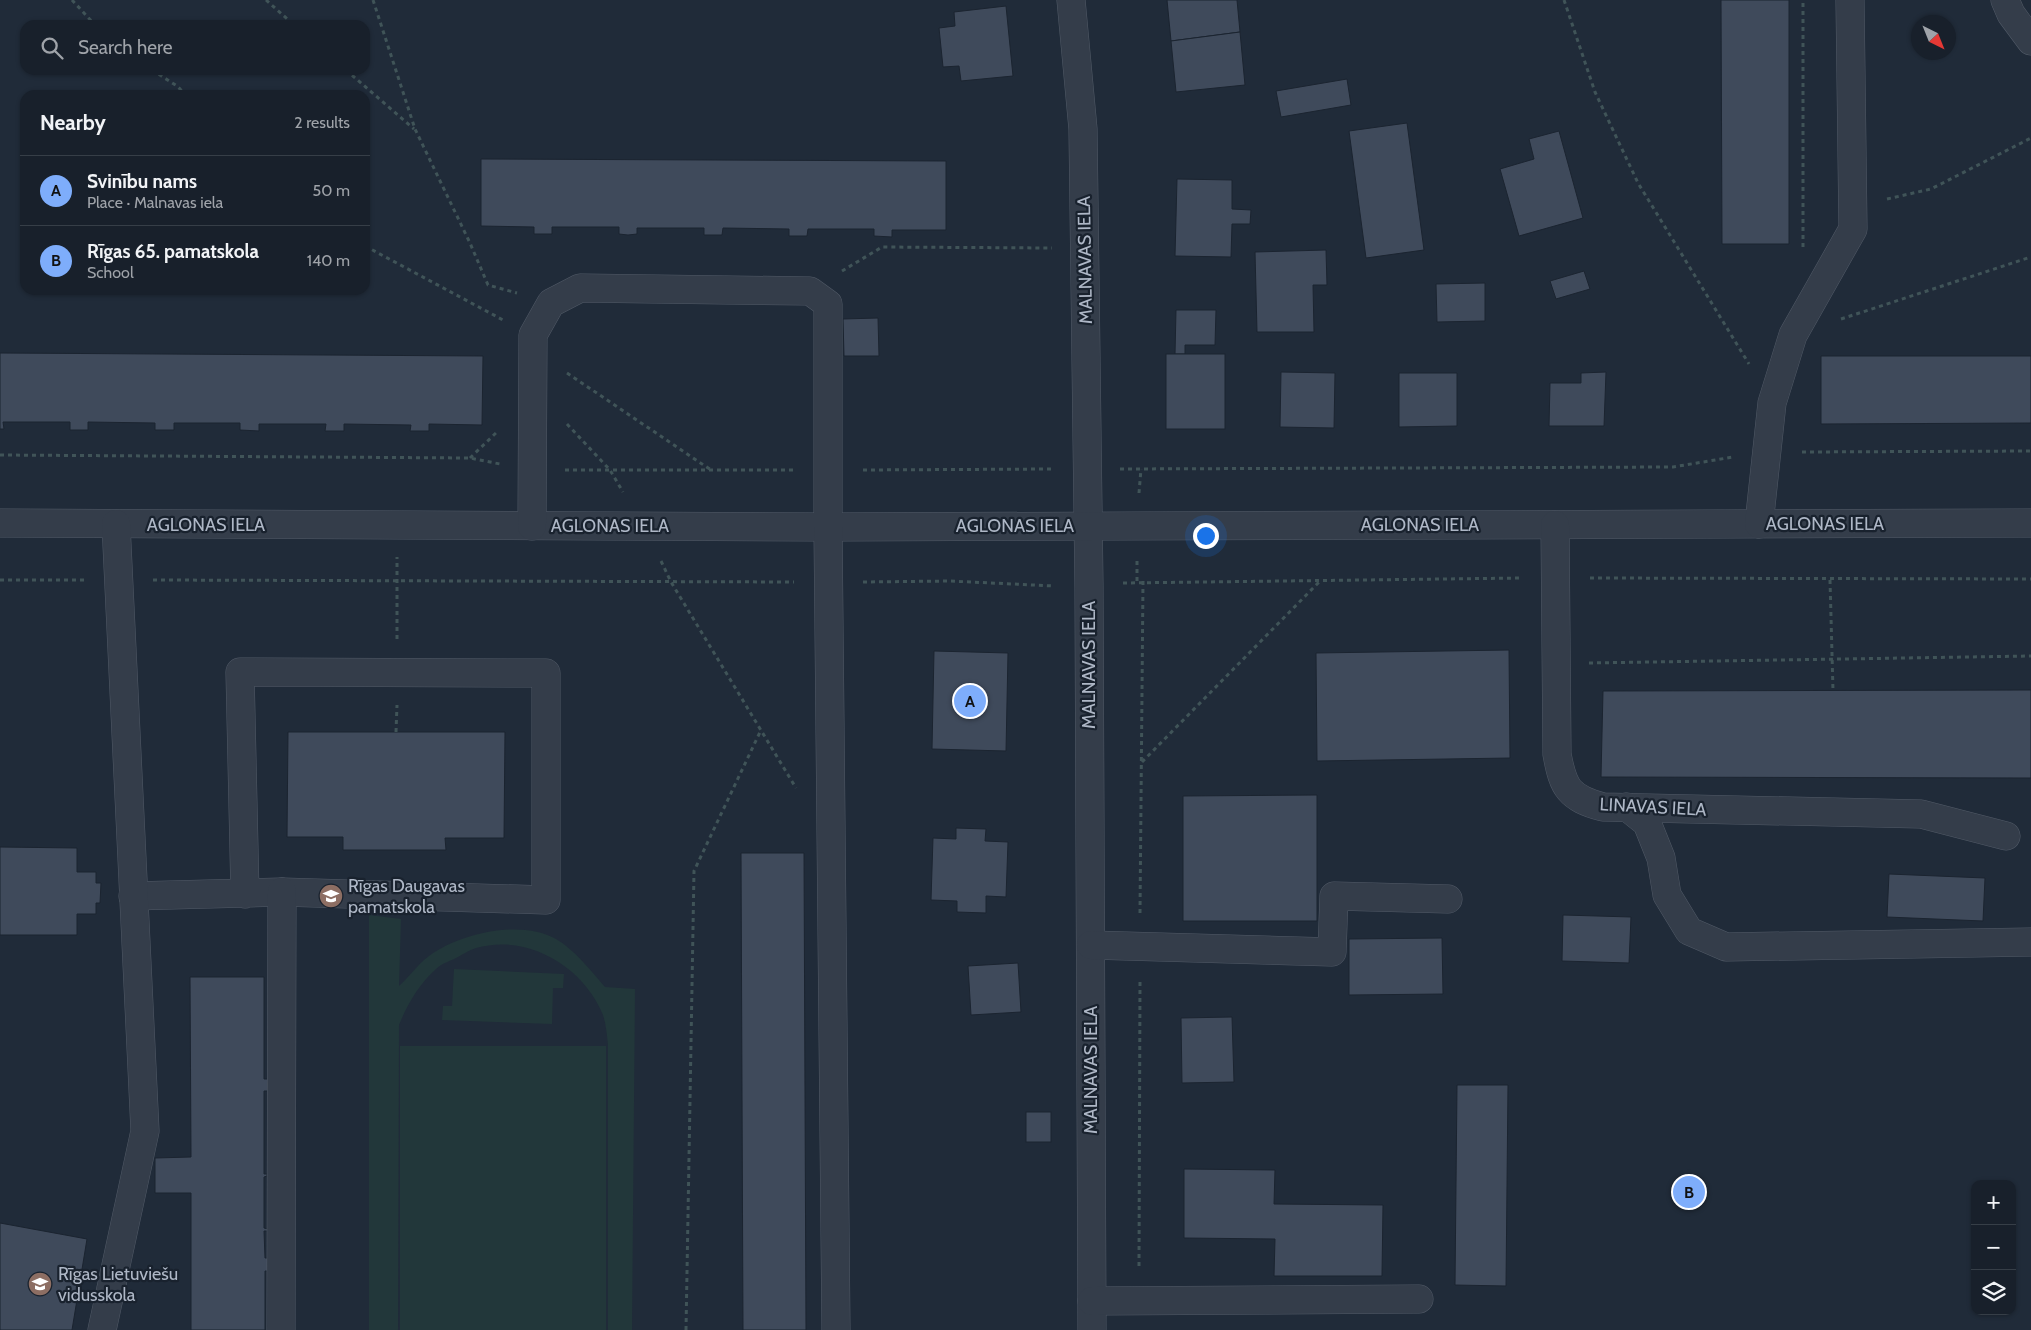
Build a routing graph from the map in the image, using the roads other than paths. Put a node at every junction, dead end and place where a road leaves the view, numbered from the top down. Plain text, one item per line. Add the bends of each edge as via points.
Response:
1 (1071, 0) edge
2 (1850, 0) edge
3 (2005, 0) edge
4 (2031, 41) edge
5 (0, 523) edge
6 (2031, 523) edge
7 (116, 524) junction
8 (1759, 524) junction
9 (1556, 525) junction
10 (532, 526) junction
11 (1088, 526) junction
12 (828, 527) junction
13 (1627, 808) junction
14 (2006, 836) dead end
15 (282, 892) junction
16 (245, 894) junction
17 (133, 896) junction
18 (1448, 899) dead end
19 (2031, 942) edge
20 (1091, 945) junction
21 (1419, 1299) dead end
22 (1092, 1301) junction
23 (102, 1330) edge
24 (281, 1330) edge
25 (836, 1330) edge
26 (1092, 1330) edge

1 - 11 street, MALNAVAS IELA via 1084,129
2 - 8 street via 1853,230 1793,335 1772,403
3 - 4 street
5 - 7 street, AGLONAS IELA
6 - 8 street, AGLONAS IELA
7 - 10 street, AGLONAS IELA
7 - 17 street
8 - 9 street, AGLONAS IELA
9 - 11 street, AGLONAS IELA
9 - 13 street, LINAVAS IELA via 1557,754 1561,779 1580,801 1603,807
10 - 12 street, AGLONAS IELA
10 - 12 street via 533,343 551,303 580,288 810,291 828,304
11 - 12 street, AGLONAS IELA
11 - 20 street, MALNAVAS IELA
12 - 25 street
13 - 14 street, LINAVAS IELA via 1921,814
13 - 19 street via 1648,823 1660,858 1667,895 1689,931 1726,948
15 - 16 street
15 - 16 street via 546,900 546,673 240,672
15 - 24 street
16 - 17 street
17 - 23 street via 145,1131
18 - 20 street via 1334,896 1332,952
20 - 22 street, MALNAVAS IELA
21 - 22 street
22 - 26 street, MALNAVAS IELA

